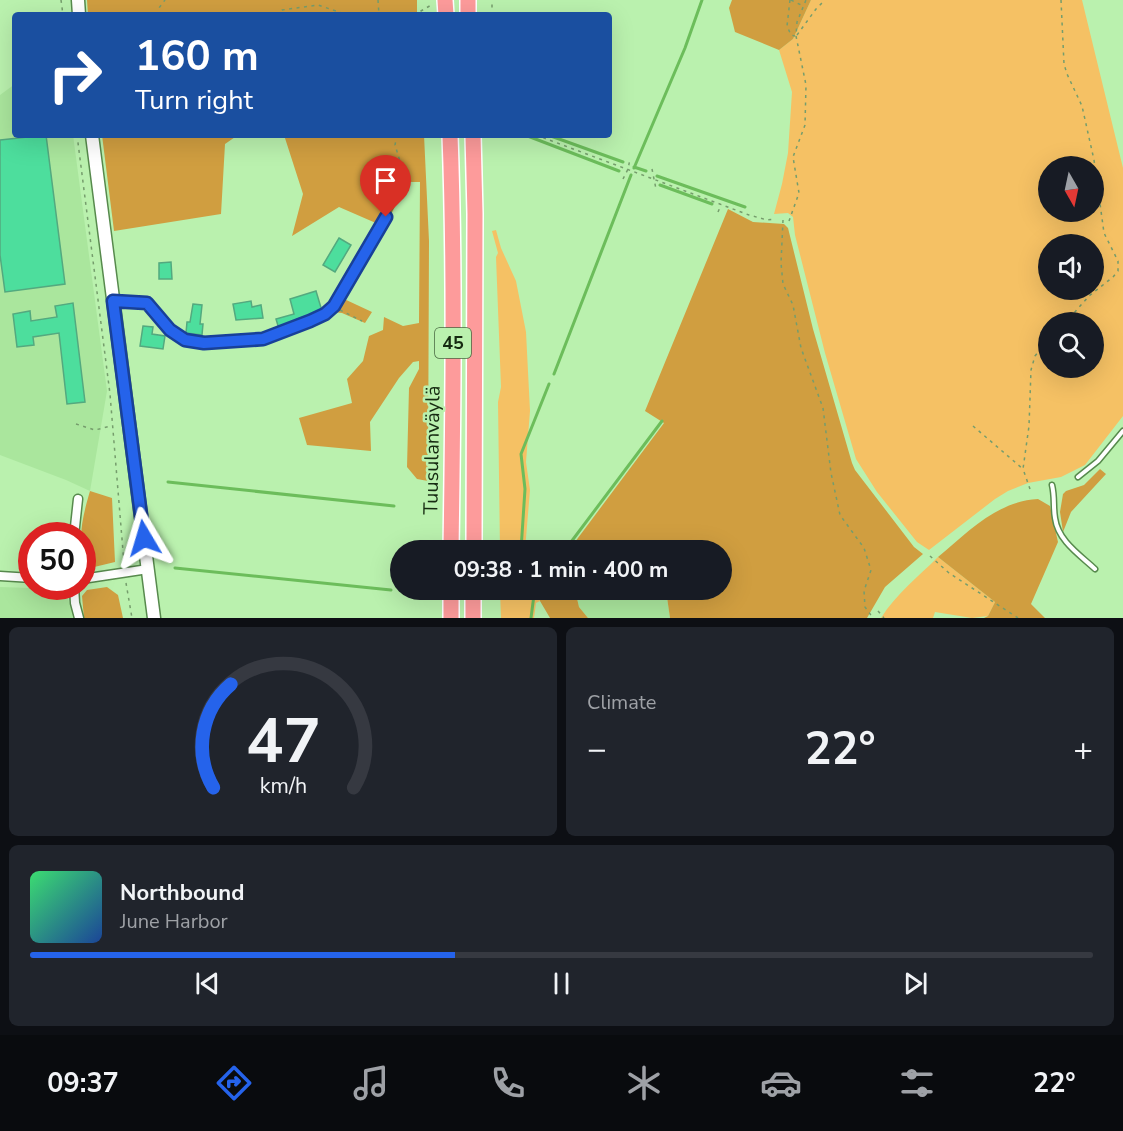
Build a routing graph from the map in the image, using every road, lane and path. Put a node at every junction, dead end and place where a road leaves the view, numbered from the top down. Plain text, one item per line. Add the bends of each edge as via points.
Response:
1 (316, 0) edge
2 (439, 0) edge
3 (790, 0) edge
4 (806, 0) edge
5 (825, 0) edge
6 (1061, 0) edge
7 (318, 5) junction
8 (803, 6) junction
9 (280, 12) edge
10 (339, 12) edge
11 (419, 12) edge
12 (796, 36) junction
13 (76, 138) edge
14 (92, 138) edge
15 (396, 138) edge
16 (450, 138) edge
17 (473, 138) edge
18 (544, 138) edge
19 (630, 159) dead end
20 (628, 169) junction
21 (652, 169) dead end
22 (623, 179) dead end
23 (654, 179) junction
24 (405, 181) joint
25 (656, 189) dead end
26 (721, 204) junction
27 (718, 212) dead end
28 (775, 219) dead end
29 (783, 220) dead end
30 (789, 220) dead end
31 (113, 301) junction
32 (334, 306) junction
33 (1075, 312) edge
34 (362, 321) dead end
35 (1038, 352) edge
36 (76, 424) dead end
37 (112, 425) junction
38 (973, 426) dead end
39 (1123, 431) edge
40 (1023, 469) junction
41 (1078, 477) dead end
42 (1052, 485) dead end
43 (1030, 489) dead end
44 (78, 499) dead end
45 (76, 522) edge
46 (452, 540) edge
47 (474, 540) edge
48 (930, 556) dead end
49 (148, 569) junction
50 (1095, 569) dead end
51 (124, 573) junction
52 (0, 576) edge
53 (18, 577) edge
54 (96, 577) edge
55 (76, 600) edge
56 (451, 600) edge
57 (474, 600) edge
58 (878, 611) dead end
59 (78, 618) edge
60 (132, 618) edge
61 (154, 618) edge
62 (450, 618) edge
63 (475, 618) edge
64 (873, 618) edge
65 (884, 618) edge
66 (1018, 618) edge

1 - 7 path
2 - 11 path
3 - 8 path
3 - 12 path via 787,26 790,35
4 - 8 path
5 - 12 path
6 - 33 path via 1066,74 1082,106 1104,232 1118,261 1113,277
7 - 9 path
7 - 10 path
8 - 12 path
12 - 30 path via 806,104 805,124 793,157 799,193
13 - 37 path
14 - 31 main road
15 - 24 path
16 - 46 highway, Tuusulanväylä / 45
17 - 47 highway, 45
18 - 20 path
19 - 20 path
20 - 22 path
20 - 23 path
21 - 23 path
23 - 25 path
23 - 26 path
24 - 32 lane
26 - 27 path
26 - 28 path via 767,220
29 - 64 path via 783,284 793,305 801,348 823,408 840,515 864,548 871,570 864,591 865,607
31 - 32 lane via 147,303 170,330 185,340 204,343 263,339 295,328
31 - 49 main road
32 - 34 path
35 - 40 path via 1031,370
36 - 37 path via 95,430
37 - 51 path
38 - 40 path
39 - 41 lane via 1098,461
40 - 43 path
42 - 50 lane via 1059,534
44 - 45 street
48 - 66 path
49 - 51 street
49 - 61 main road
51 - 54 street
51 - 60 path
52 - 53 street
55 - 59 street
56 - 62 highway
57 - 63 highway
58 - 65 path

